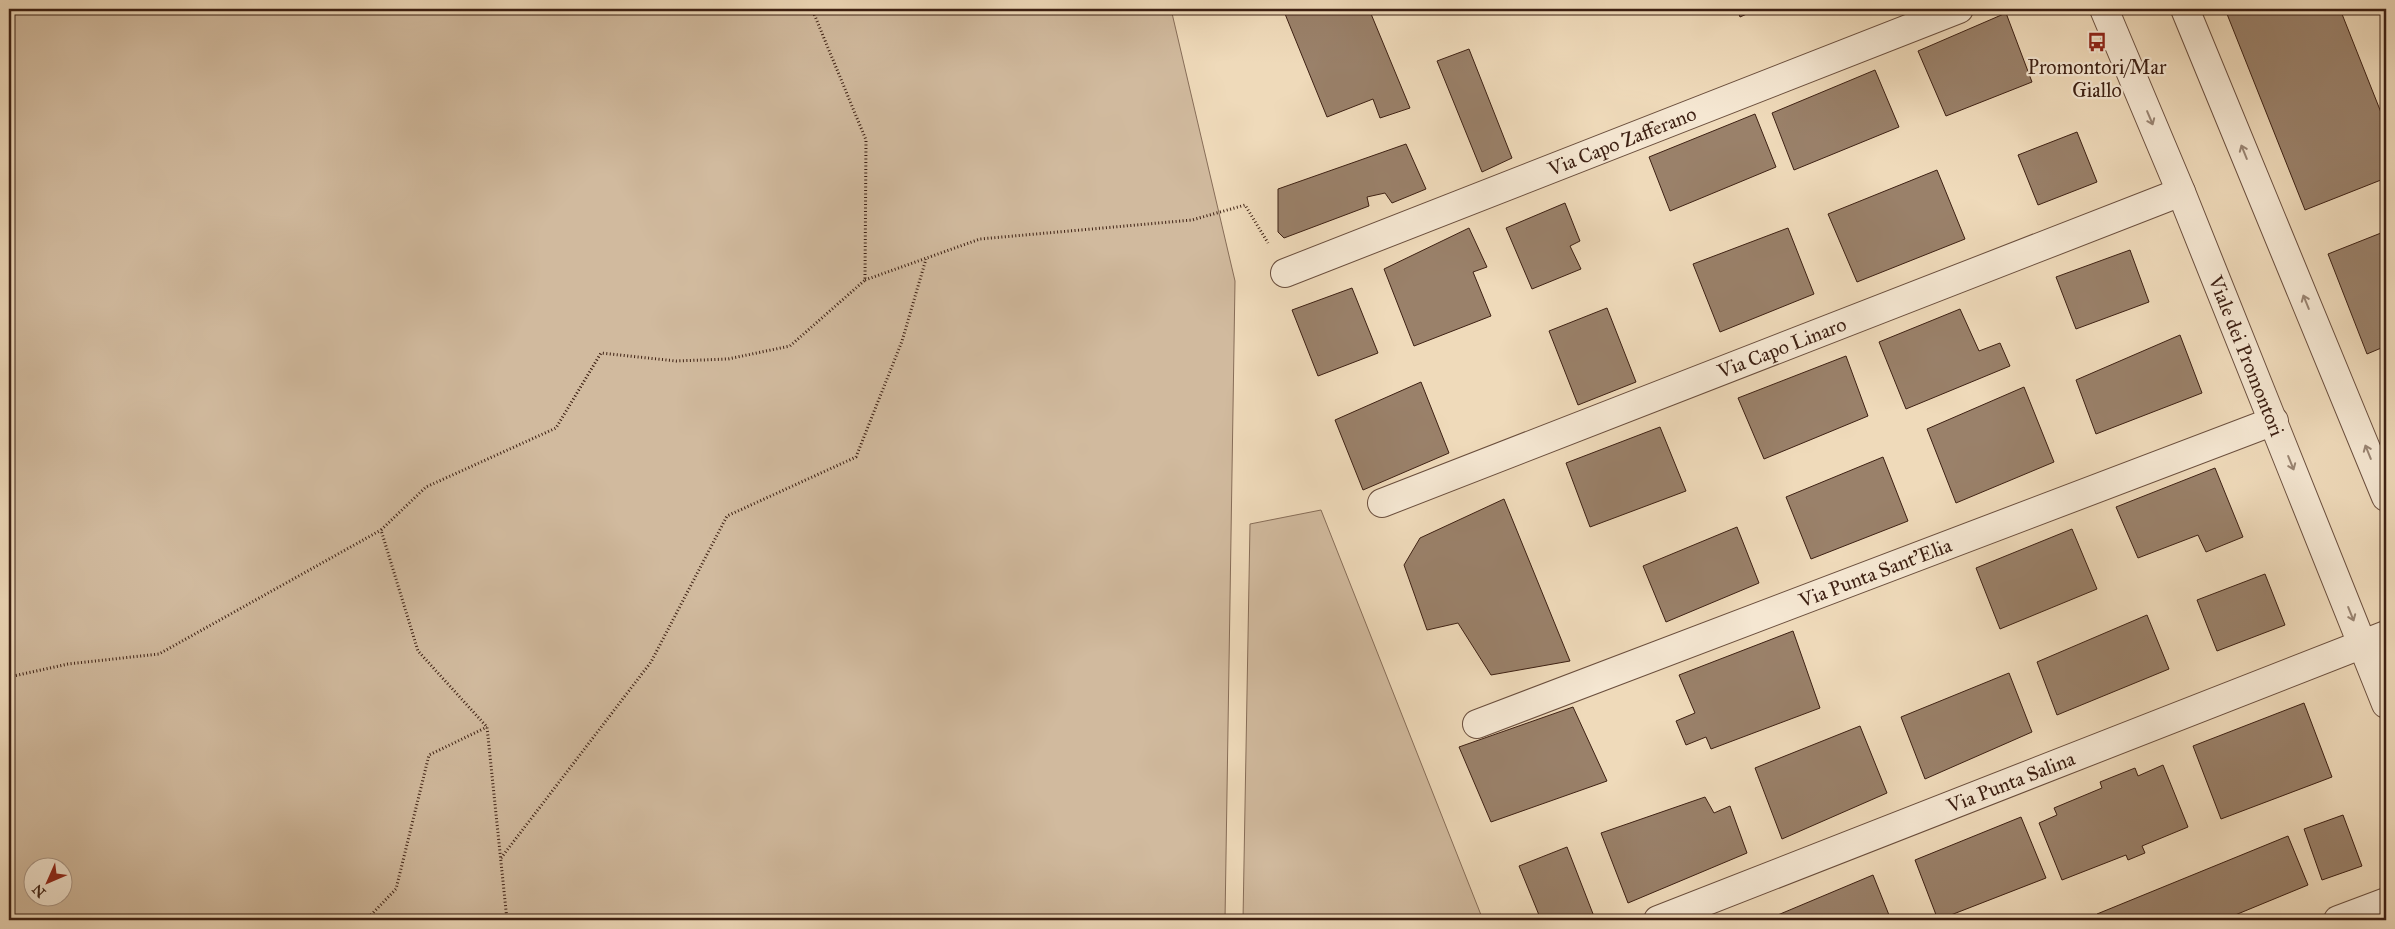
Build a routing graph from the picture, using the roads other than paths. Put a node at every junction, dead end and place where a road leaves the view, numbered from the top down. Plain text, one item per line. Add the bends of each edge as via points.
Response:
1 (1959, 9) edge
2 (2104, 9) edge
3 (2185, 9) edge
4 (2181, 192) junction
5 (1285, 272) road end
6 (2274, 420) junction
7 (2386, 497) edge
8 (1382, 503) dead end
9 (2375, 640) edge
10 (2386, 704) edge
11 (1477, 724) dead end
12 (2386, 902) edge
13 (1658, 920) edge
14 (2338, 920) edge

1 - 5 street, Via Capo Zafferano
2 -> 4 street, Viale dei Promontori
7 -> 3 street
4 - 6 street, Viale dei Promontori
4 - 8 street, Via Capo Linaro
6 -> 9 street, Viale dei Promontori
6 - 11 street, Via Punta Sant'Elia
9 - 10 street, Viale dei Promontori
9 - 13 street, Via Punta Salina
12 - 14 street

